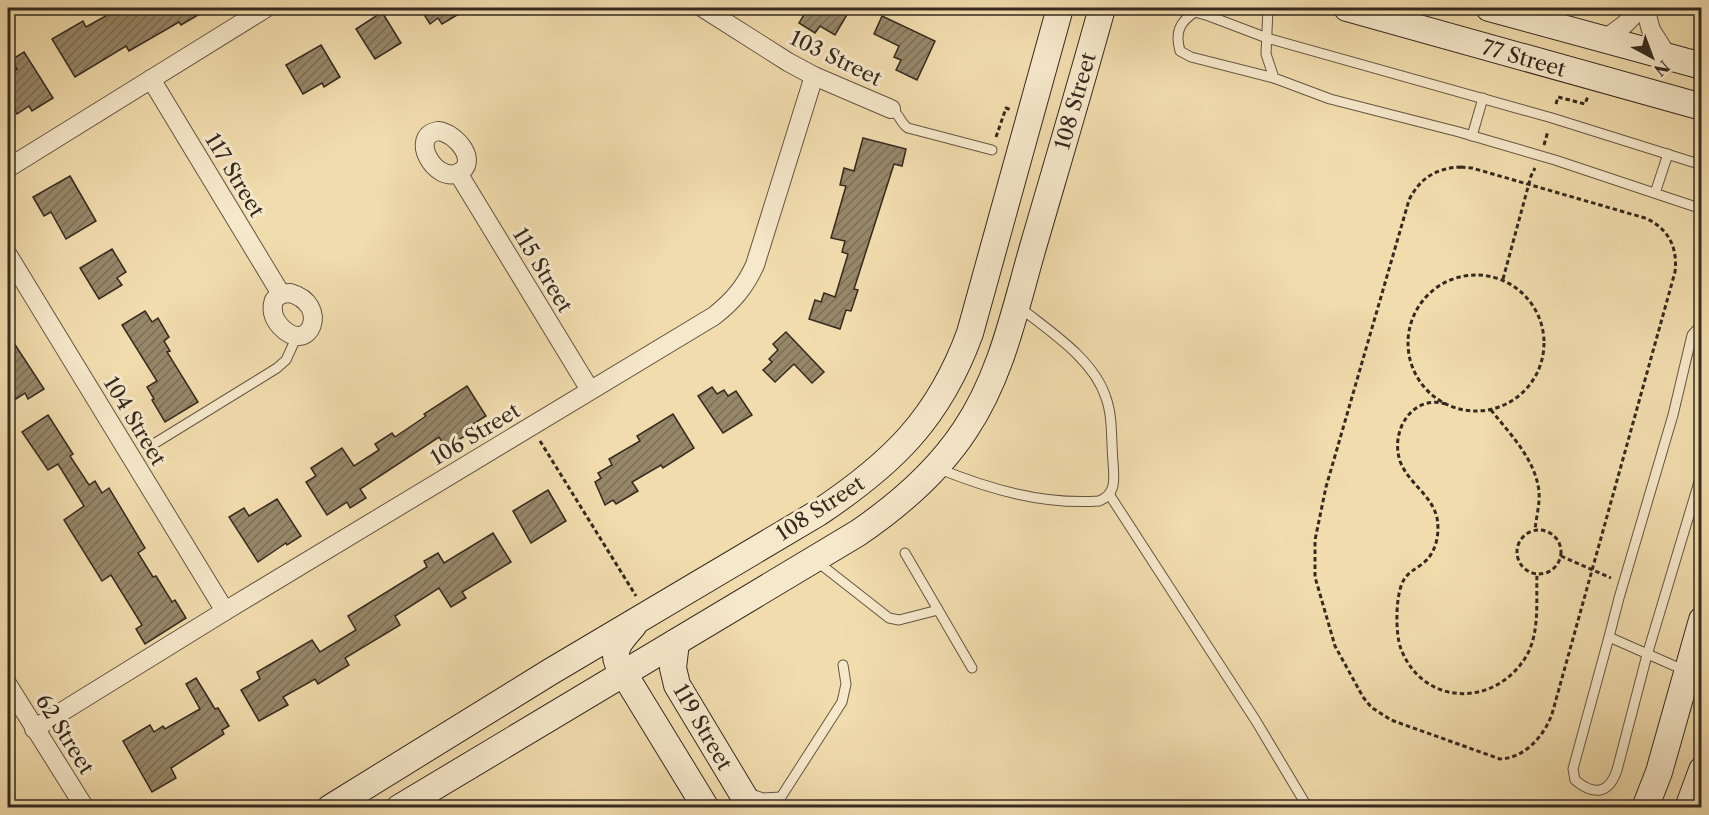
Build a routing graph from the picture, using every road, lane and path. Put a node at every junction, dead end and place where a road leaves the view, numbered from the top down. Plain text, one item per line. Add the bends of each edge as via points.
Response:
1 (266, 8) edge
2 (703, 8) edge
3 (1060, 8) edge
4 (1101, 8) edge
5 (1268, 8) edge
6 (1347, 8) edge
7 (1492, 8) edge
8 (1643, 8) edge
9 (1420, 28) junction
10 (1267, 38) junction
11 (1605, 39) junction
12 (1668, 57) junction
13 (1701, 66) edge
14 (814, 76) junction
15 (1274, 78) junction
16 (151, 79) junction
17 (1483, 98) junction
18 (1701, 107) edge
19 (891, 109) joint
20 (1472, 136) junction
21 (992, 150) dead end
22 (1668, 154) junction
23 (1701, 165) edge
24 (8, 168) edge
25 (458, 173) dead end
26 (1010, 188) junction
27 (1655, 193) junction
28 (1701, 209) edge
29 (1038, 231) junction
30 (8, 255) edge
31 (281, 294) junction
32 (1016, 304) junction
33 (1701, 324) edge
34 (297, 336) junction
35 (590, 390) junction
36 (1446, 404) junction
37 (1491, 410) junction
38 (531, 426) junction
39 (152, 445) dead end
40 (935, 467) junction
41 (1701, 472) edge
42 (1109, 494) junction
43 (1534, 530) junction
44 (905, 553) dead end
45 (1561, 556) junction
46 (814, 560) junction
47 (1594, 569) junction
48 (1537, 574) junction
49 (1623, 585) junction
50 (938, 610) junction
51 (225, 611) junction
52 (642, 617) junction
53 (1701, 620) edge
54 (1610, 638) junction
55 (676, 642) junction
56 (1647, 655) junction
57 (843, 665) dead end
58 (972, 668) dead end
59 (1687, 672) junction
60 (622, 674) junction
61 (8, 685) edge
62 (34, 729) junction
63 (1701, 770) edge
64 (745, 797) edge
65 (781, 797) junction
66 (85, 807) edge
67 (330, 807) edge
68 (399, 807) edge
69 (706, 807) edge
70 (779, 807) edge
71 (1308, 807) edge
72 (1646, 807) edge
73 (1688, 807) edge

1 - 16 street
2 - 14 street, 103 Street
3 - 26 street, 108 Street
4 - 29 street, 108 Street
5 - 10 lane
6 - 9 street, 77 Street
7 - 9 street via 1492,22 1478,33
7 - 11 street, 77 Street
8 - 11 street
8 - 12 street
9 - 18 street, 77 Street
10 - 15 lane via 1266,54
10 - 15 lane via 1195,12 1180,25 1177,39 1180,51 1191,57
10 - 17 lane
11 - 12 street, 77 Street
12 - 13 street, 77 Street
14 - 19 street, 103 Street
14 - 35 street, 106 Street via 755,265 735,299 714,316
15 - 20 lane via 1330,99
16 - 24 street
16 - 31 street, 117 Street
17 - 20 lane
17 - 22 lane
19 - 21 lane via 908,128
20 - 27 lane
22 - 23 lane
22 - 27 lane
25 - 35 street, 115 Street
26 - 29 street via 1027,184 1036,191
26 - 52 street, 108 Street via 962,355 940,398 907,441 859,484 818,513
27 - 28 lane
29 - 32 street, 108 Street
30 - 51 street, 104 Street
31 - 34 street via 274,300 274,316 283,328
31 - 34 street via 298,296 312,311 312,327
32 - 40 street, 108 Street via 985,395 965,431
32 - 42 lane via 1085,362 1102,386 1109,415 1114,476
33 - 49 lane via 1692,335
34 - 39 lane via 286,360 277,368
35 - 38 street, 106 Street
36 - 37 path via 1468,411
36 - 37 path via 1427,391 1414,371 1408,349 1410,326 1420,304 1436,288 1457,277 1480,274 1503,279 1535,307 1543,327 1545,349 1528,388 1511,402
36 - 48 path via 1431,402 1416,407 1398,436 1401,464 1430,501 1438,530 1429,557 1405,577 1399,591 1397,638 1408,663 1430,685 1449,693 1477,692 1505,679 1521,664 1532,644
37 - 43 path via 1533,470 1539,493
38 - 51 street, 106 Street
38 - 52 path
40 - 42 lane via 1033,499 1093,501
40 - 46 street, 108 Street via 880,518
41 - 56 lane
42 - 71 lane
43 - 45 path via 1548,532 1558,542
43 - 48 path via 1523,536 1517,553 1525,570
44 - 50 lane
45 - 47 path
45 - 48 path via 1548,572
46 - 50 lane via 889,618 899,620
46 - 55 street, 108 Street
47 - 47 path via 1546,729 1533,745 1507,759 1380,715 1363,698 1335,646 1315,577 1315,540 1326,487 1409,200 1431,174 1450,168 1472,168 1645,218 1671,239 1675,272
47 - 49 path
49 - 54 lane
50 - 58 lane
51 - 62 street, 106 Street
52 - 60 street via 616,648
52 - 67 street, 108 Street
53 - 59 street
54 - 56 lane
54 - 56 lane via 1573,769 1575,780 1593,791 1605,789 1613,782
55 - 60 street, 108 Street
55 - 64 street, 119 Street via 673,668 677,685
56 - 59 lane
57 - 65 lane via 846,684 842,702
59 - 72 street
60 - 68 street, 108 Street
60 - 69 street, 119 Street
61 - 62 street, 62 Street
62 - 66 street, 62 Street
63 - 73 street
64 - 65 lane
65 - 70 lane

